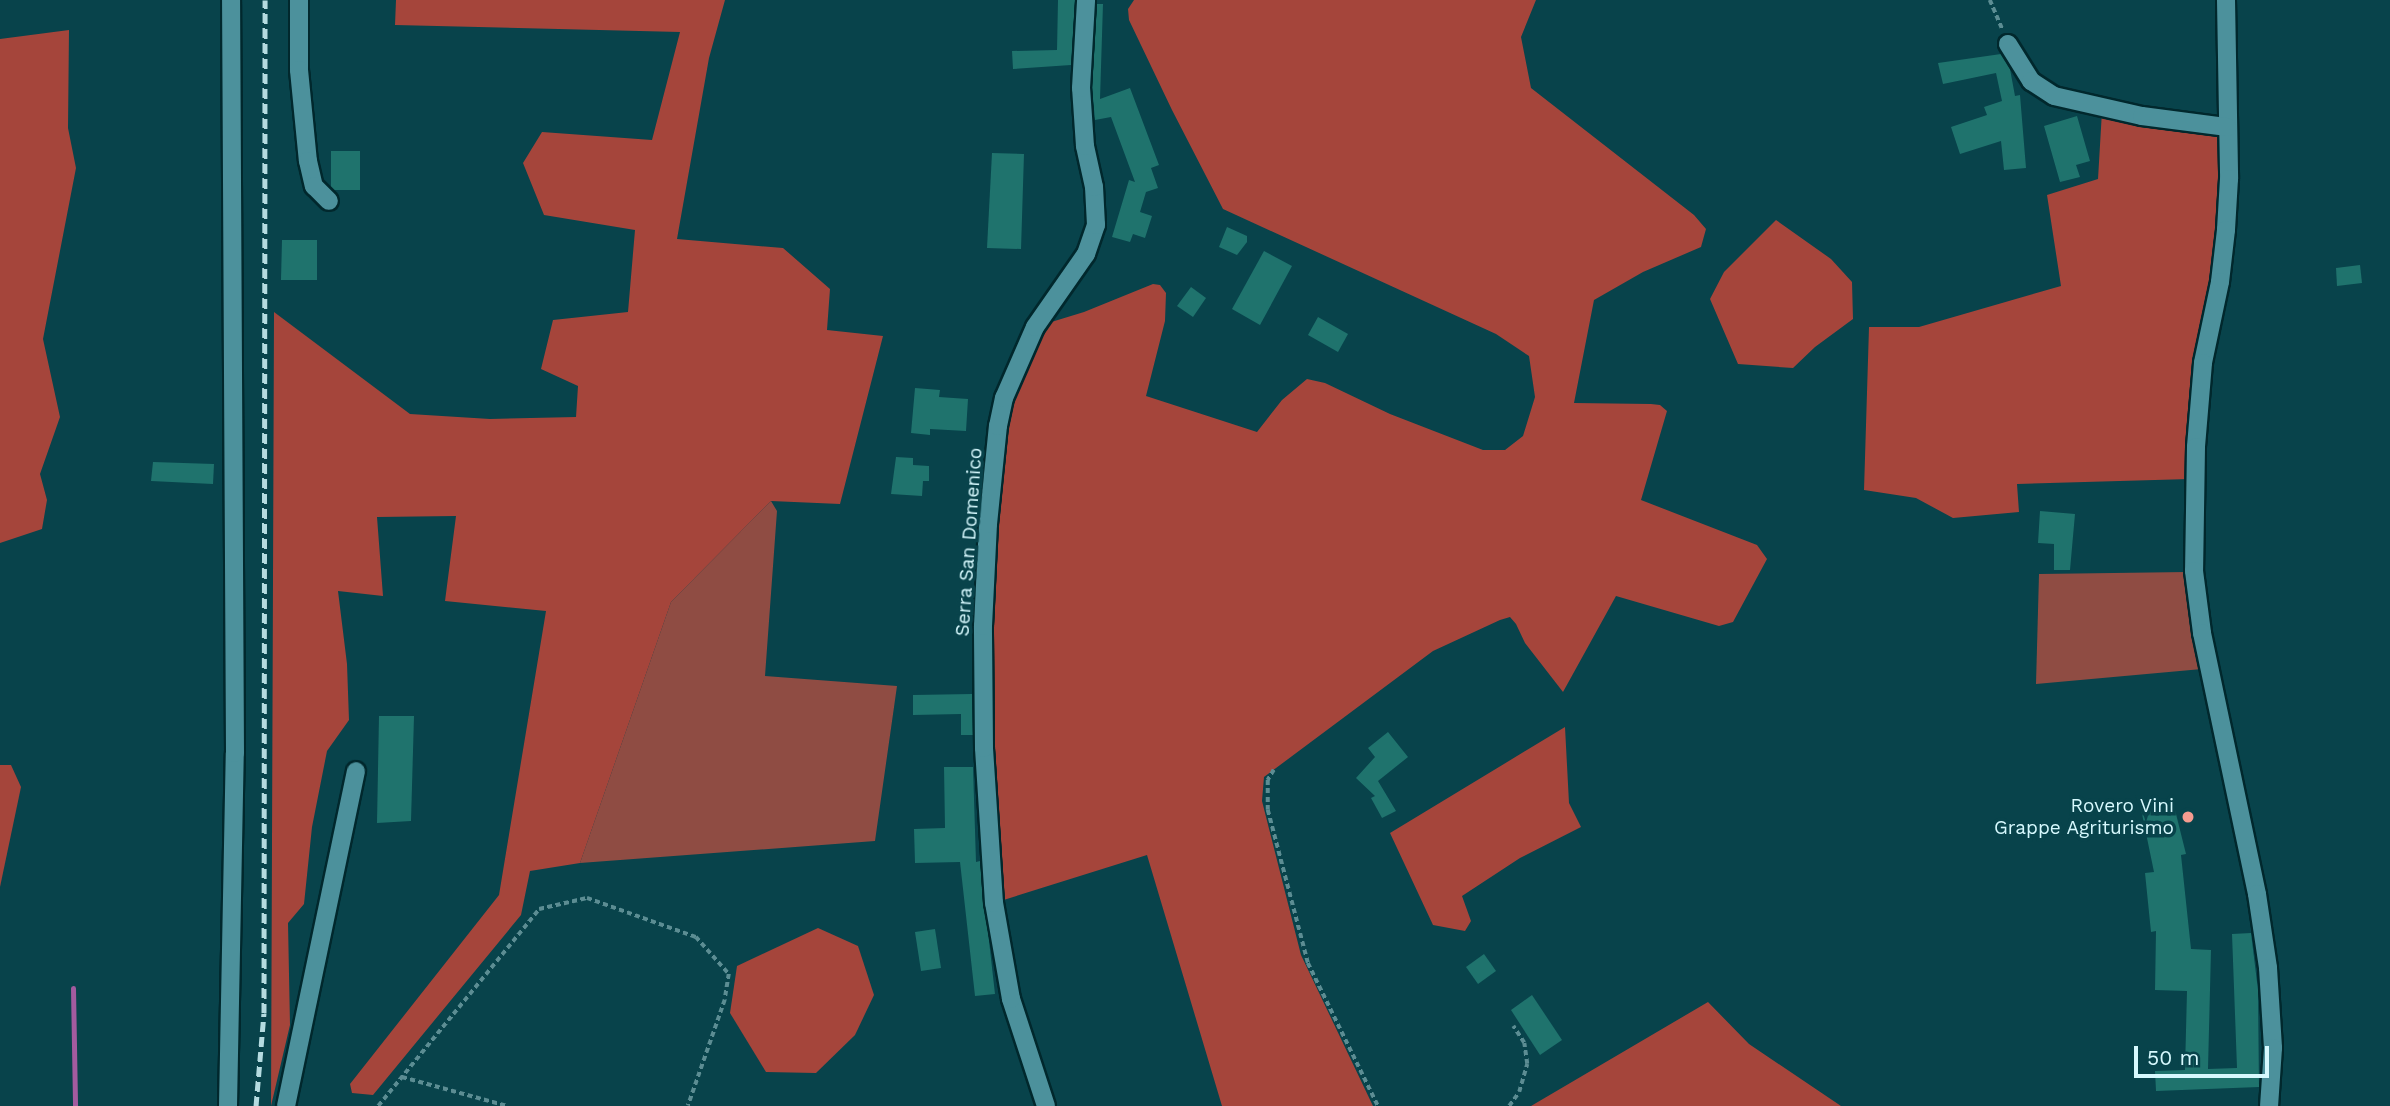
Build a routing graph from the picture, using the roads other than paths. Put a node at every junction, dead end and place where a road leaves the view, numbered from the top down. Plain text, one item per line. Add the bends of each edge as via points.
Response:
1 (231, 0) edge
2 (299, 0) edge
3 (1086, 0) edge
4 (2226, 0) edge
5 (2008, 44) road end
6 (2227, 127) junction
7 (329, 201) dead end
8 (356, 771) dead end
9 (228, 1106) edge
10 (286, 1106) edge
11 (1046, 1106) edge
12 (2269, 1106) edge

1 - 9 street via 236,752
2 - 7 street via 299,70 308,161 314,186
3 - 11 street, Serra San Domenico via 1081,88 1096,225 1086,254 1035,327 1004,398 988,524 984,626 984,748 994,903 1011,999
4 - 6 street
5 - 6 street via 2031,81 2054,96 2142,116
6 - 12 street via 2227,230 2203,363 2194,571 2268,968 2273,1048
8 - 10 street

